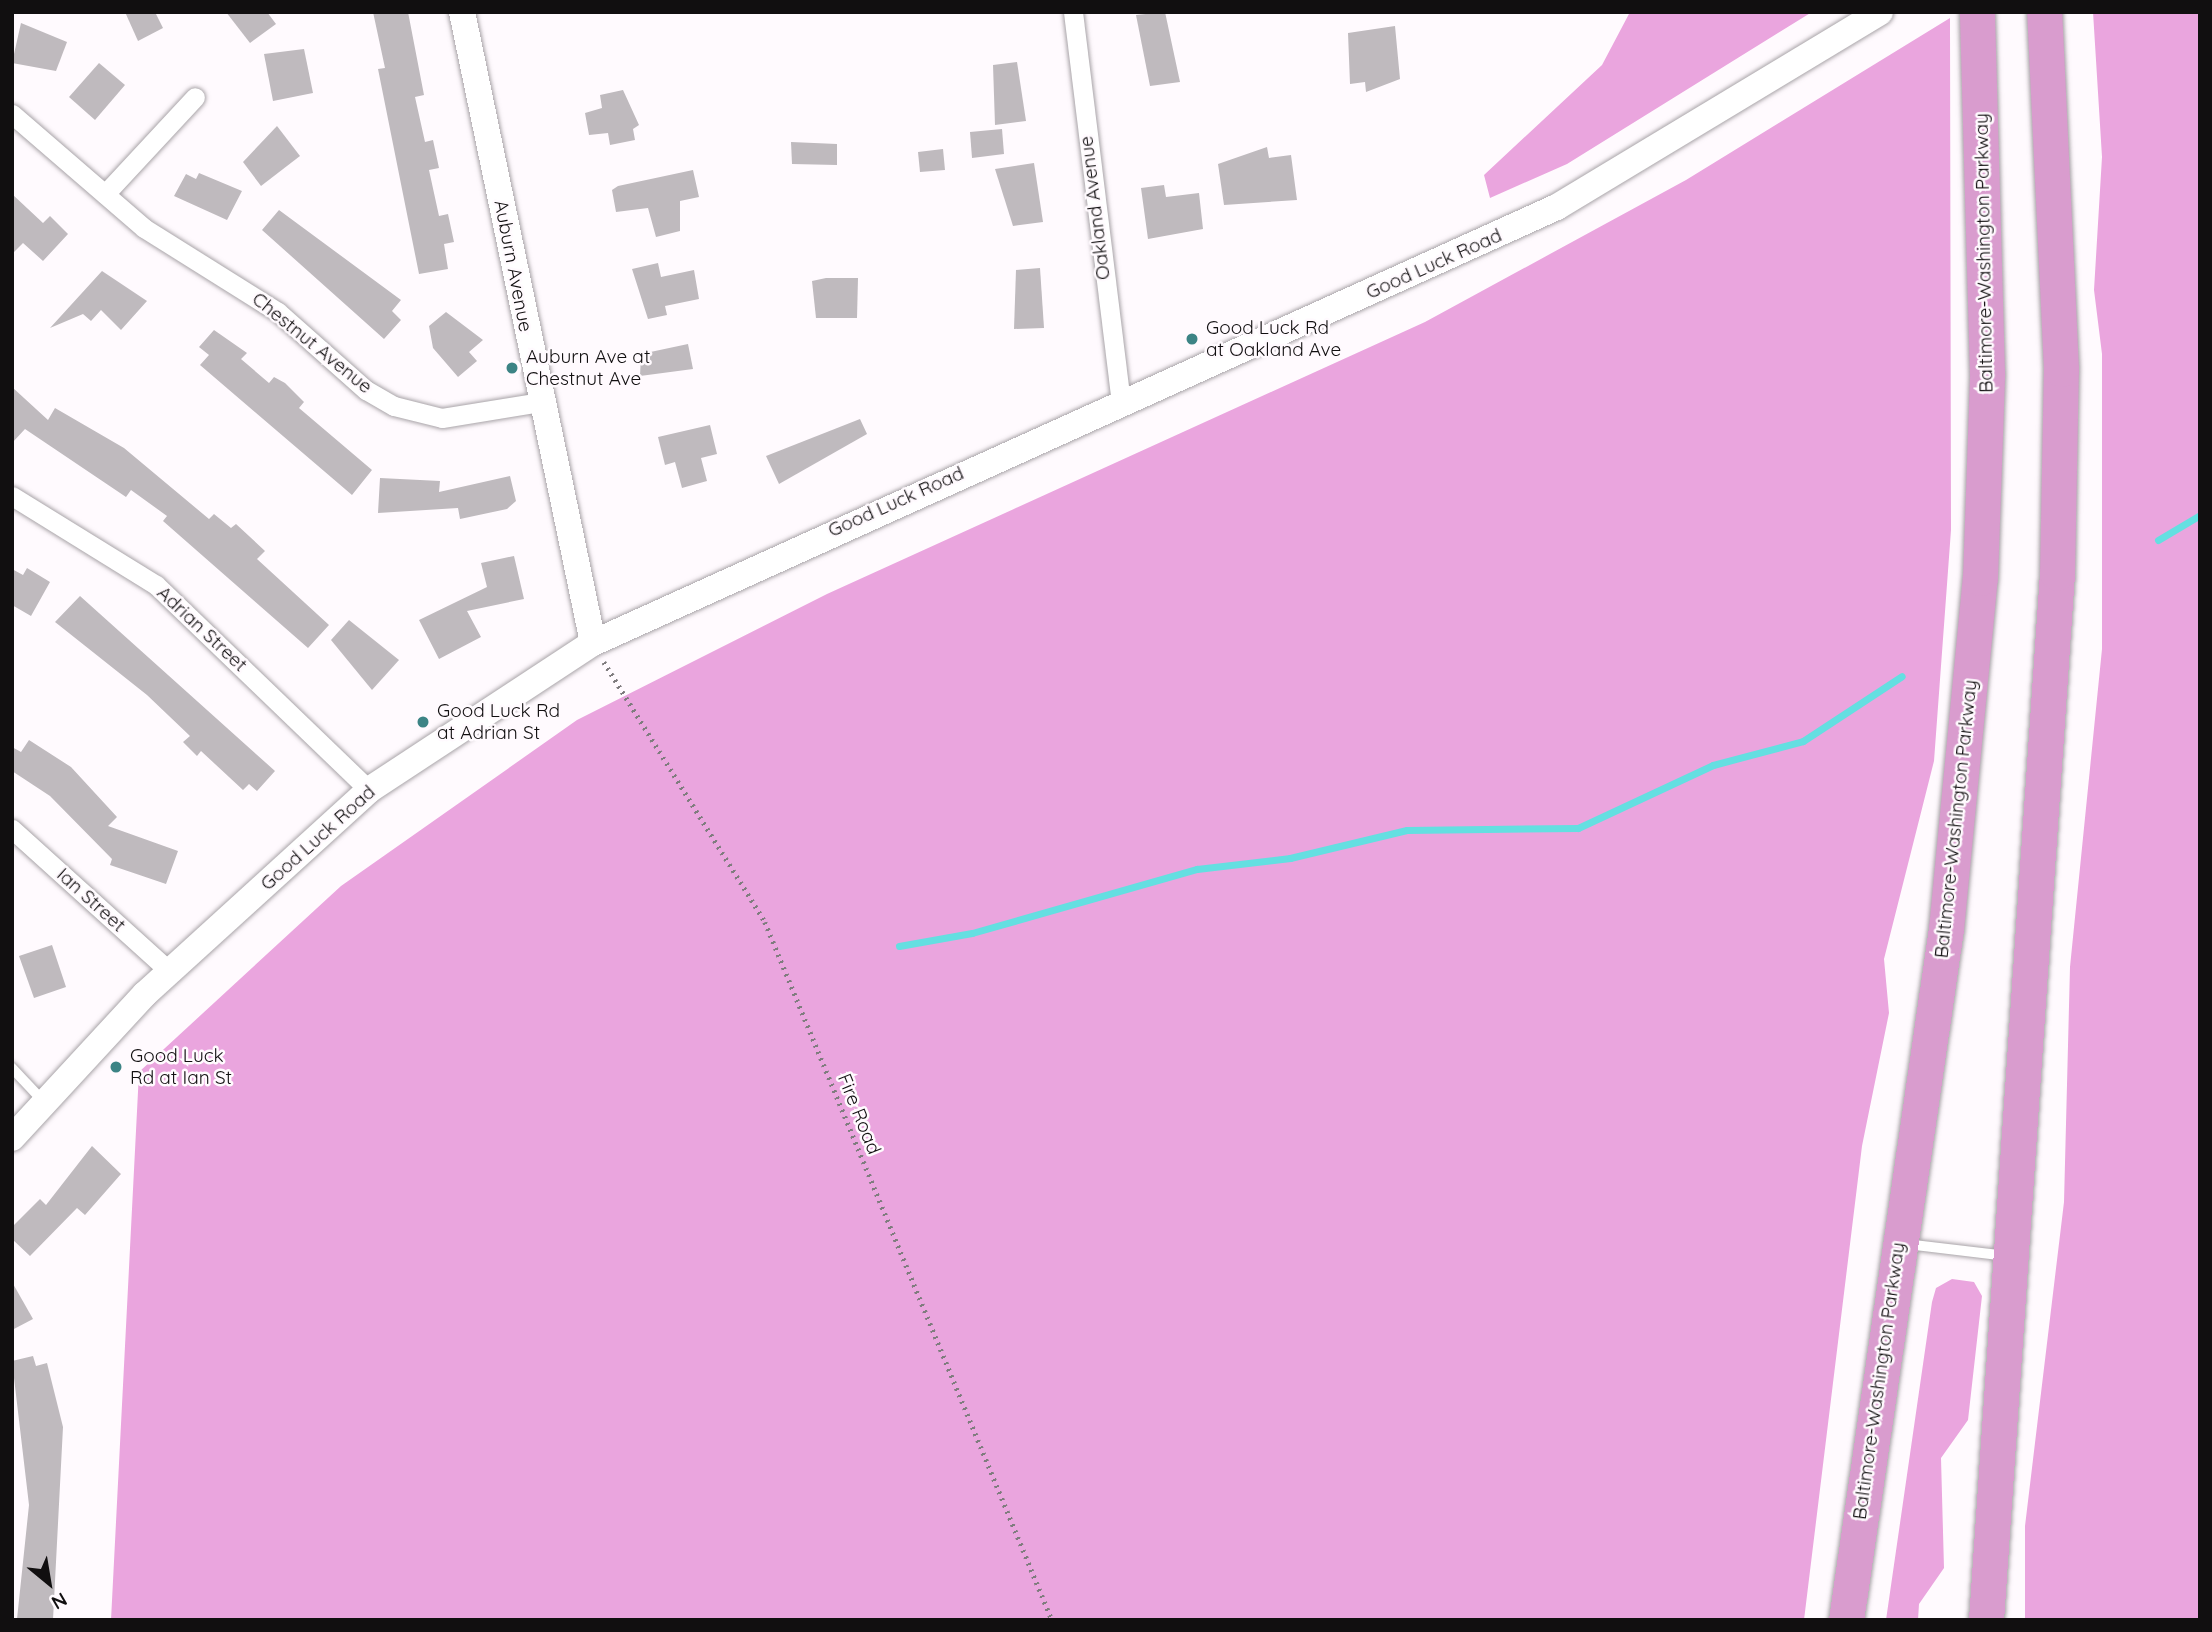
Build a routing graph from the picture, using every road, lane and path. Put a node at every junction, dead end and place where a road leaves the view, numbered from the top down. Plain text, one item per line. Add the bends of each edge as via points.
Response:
1 (462, 12) edge
2 (1073, 12) edge
3 (1880, 12) edge
4 (1977, 12) edge
5 (2044, 12) edge
6 (195, 97) dead end
7 (12, 114) edge
8 (105, 194) junction
9 (540, 402) junction
10 (1121, 402) junction
11 (12, 496) edge
12 (593, 643) junction
13 (369, 790) junction
14 (12, 829) edge
15 (170, 972) junction
16 (12, 1068) edge
17 (45, 1103) junction
18 (12, 1138) edge
19 (1899, 1243) junction
20 (2010, 1256) junction
21 (1052, 1620) edge
22 (1846, 1620) edge
23 (1986, 1620) edge

1 - 9 main road, Auburn Avenue
2 - 10 street, Oakland Avenue
3 - 10 main road, Good Luck Road via 1710,120 1557,207
4 - 19 highway, Baltimore-Washington Parkway via 1987,373 1979,578 1946,929
5 - 20 highway via 2061,369 2057,573
6 - 8 street
7 - 8 street, Chestnut Avenue
8 - 9 street, Chestnut Avenue via 144,228 278,313 366,390 394,406 442,418
9 - 12 main road, Auburn Avenue
10 - 12 main road, Good Luck Road
11 - 13 street, Adrian Street via 156,585
12 - 13 main road, Good Luck Road
12 - 21 path, Fire Road via 765,922
13 - 15 main road, Good Luck Road
14 - 15 street, Ian Street
15 - 17 main road, Good Luck Road
16 - 17 lane
17 - 18 main road, Good Luck Road
19 - 20 lane
19 - 22 highway, Baltimore-Washington Parkway
20 - 23 highway

